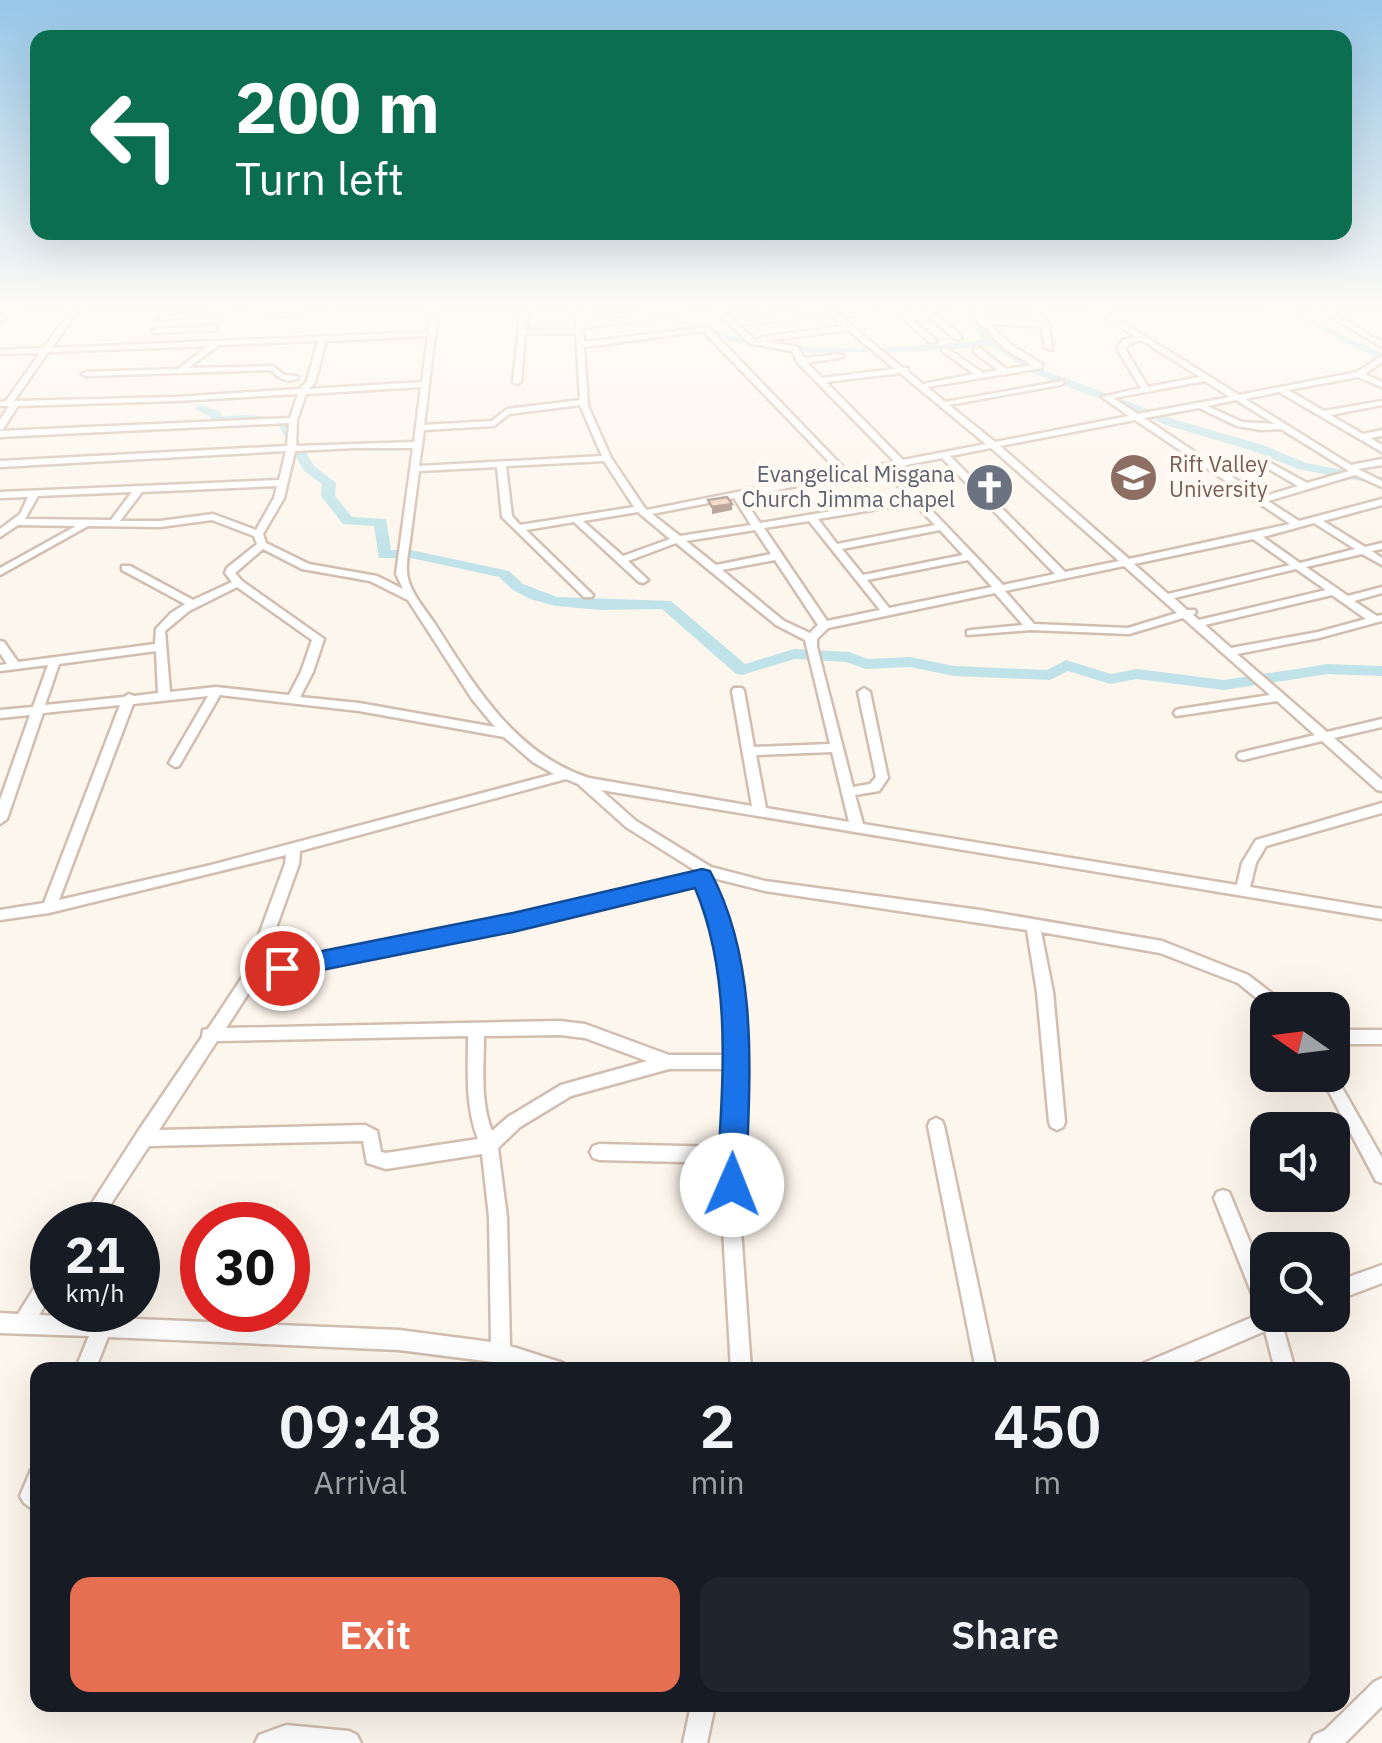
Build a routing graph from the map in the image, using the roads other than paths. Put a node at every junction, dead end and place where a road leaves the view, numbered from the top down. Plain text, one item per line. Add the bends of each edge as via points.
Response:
1 (192, 390) edge
2 (298, 390) edge
3 (303, 390) edge
4 (425, 390) edge
5 (583, 390) edge
6 (764, 390) edge
7 (831, 390) edge
8 (929, 390) edge
9 (933, 390) edge
10 (1016, 390) edge
11 (1137, 390) edge
12 (1228, 390) edge
13 (1274, 390) edge
14 (1282, 390) edge
15 (188, 398) junction
16 (1241, 398) junction
17 (584, 402) junction
18 (948, 403) junction
19 (1382, 403) edge
20 (8, 404) edge
21 (1200, 405) junction
22 (1323, 414) junction
23 (1149, 415) junction
24 (293, 420) junction
25 (1284, 426) junction
26 (419, 428) junction
27 (0, 430) edge
28 (1382, 433) edge
29 (1362, 437) junction
30 (998, 445) junction
31 (416, 446) junction
32 (291, 448) junction
33 (1382, 450) edge
34 (945, 456) junction
35 (607, 458) junction
36 (1382, 462) edge
37 (0, 464) edge
38 (902, 464) junction
39 (501, 465) junction
40 (886, 468) junction
41 (414, 469) junction
42 (1353, 470) junction
43 (1218, 471) junction
44 (847, 476) junction
45 (283, 483) junction
46 (1382, 484) edge
47 (1305, 486) junction
48 (140, 488) junction
49 (35, 492) junction
50 (0, 494) edge
51 (737, 496) junction
52 (916, 500) junction
53 (1261, 500) junction
54 (1382, 502) edge
55 (642, 511) junction
56 (811, 518) junction
57 (576, 519) junction
58 (1315, 520) junction
59 (115, 521) junction
60 (18, 522) junction
61 (90, 522) junction
62 (1298, 525) junction
63 (760, 526) junction
64 (940, 527) junction
65 (517, 528) junction
66 (0, 534) edge
67 (1255, 536) junction
68 (260, 539) junction
69 (676, 540) junction
70 (1382, 546) edge
71 (836, 547) junction
72 (1364, 551) junction
73 (778, 556) junction
74 (968, 557) junction
75 (622, 560) junction
76 (1382, 562) edge
77 (1130, 563) junction
78 (126, 568) dead end
79 (1298, 568) junction
80 (713, 569) junction
81 (0, 572) edge
82 (1061, 574) junction
83 (862, 578) junction
84 (643, 580) dead end
85 (238, 582) junction
86 (998, 588) junction
87 (1382, 590) edge
88 (1332, 592) junction
89 (588, 595) dead end
90 (1170, 596) junction
91 (412, 598) junction
92 (1345, 600) junction
93 (192, 604) junction
94 (886, 611) junction
95 (1194, 618) junction
96 (1379, 619) edge
97 (824, 626) junction
98 (1032, 627) junction
99 (971, 634) dead end
100 (811, 638) junction
101 (0, 644) edge
102 (161, 647) junction
103 (1232, 651) junction
104 (54, 664) junction
105 (16, 666) junction
106 (0, 668) edge
107 (216, 691) junction
108 (738, 691) dead end
109 (864, 692) dead end
110 (164, 694) junction
111 (1280, 697) junction
112 (129, 698) junction
113 (292, 700) junction
114 (41, 710) junction
115 (1180, 713) dead end
116 (0, 714) edge
117 (1382, 723) edge
118 (506, 733) junction
119 (1332, 736) junction
120 (836, 748) junction
121 (749, 752) junction
122 (1243, 756) dead end
123 (175, 763) dead end
124 (566, 775) junction
125 (1382, 776) edge
126 (582, 780) junction
127 (1382, 786) edge
128 (848, 792) junction
129 (1382, 808) edge
130 (760, 812) junction
131 (0, 819) edge
132 (857, 828) junction
133 (294, 847) junction
134 (685, 858) junction
135 (704, 874) junction
136 (681, 884) junction
137 (1242, 892) junction
138 (48, 908) junction
139 (1382, 914) edge
140 (0, 915) edge
141 (1033, 925) junction
142 (252, 975) junction
143 (1259, 992) edge
144 (476, 1032) junction
145 (210, 1035) junction
146 (1350, 1037) edge
147 (1382, 1037) edge
148 (669, 1062) junction
149 (736, 1062) junction
150 (1337, 1092) edge
151 (1057, 1122) dead end
152 (936, 1126) dead end
153 (143, 1138) junction
154 (489, 1145) junction
155 (600, 1152) dead end
156 (732, 1155) junction
157 (1382, 1175) edge
158 (1223, 1198) dead end
159 (102, 1202) edge
160 (1250, 1262) edge
161 (1382, 1274) edge
162 (1350, 1286) edge
163 (30, 1313) edge
164 (0, 1323) edge
165 (23, 1324) junction
166 (30, 1324) edge
167 (1250, 1325) edge
168 (160, 1329) edge
169 (101, 1332) edge
170 (1276, 1332) edge
171 (501, 1353) junction
172 (88, 1362) edge
173 (530, 1362) edge
174 (741, 1362) edge
175 (984, 1362) edge
176 (1169, 1362) edge
177 (1283, 1362) edge
178 (1382, 1690) edge
179 (702, 1712) edge
180 (267, 1743) edge
181 (349, 1743) edge
182 (695, 1743) edge
183 (1322, 1743) edge

1 - 15 street
2 - 15 street
3 - 24 street
4 - 26 street
5 - 17 street
6 - 44 street
7 - 38 street
8 - 30 street
9 - 18 street
10 - 18 street
11 - 23 street via 1107,398
12 - 16 street
13 - 16 street
14 - 22 street
15 - 20 street
16 - 21 street
16 - 25 street
17 - 26 street via 507,412 494,423
17 - 35 street
18 - 30 street
19 - 22 street
20 - 27 street
21 - 23 street
21 - 25 street via 1238,424
22 - 29 street
23 - 30 street
23 - 43 street
24 - 27 street
24 - 32 street
25 - 42 street
26 - 31 street
28 - 29 street
29 - 33 street
30 - 34 street
30 - 77 street
31 - 32 street
31 - 41 street
32 - 37 street
32 - 45 street
34 - 38 street
34 - 82 street
35 - 39 street
35 - 55 street
36 - 42 street
38 - 40 street
39 - 41 street
39 - 65 street via 504,508
40 - 44 street
40 - 52 street
41 - 91 street via 400,558
42 - 46 street
42 - 47 street
43 - 47 street via 1262,462
43 - 53 street
44 - 51 street
45 - 48 street
45 - 68 street
47 - 53 street
48 - 49 street
48 - 59 street
49 - 50 street
49 - 60 street
51 - 55 street
51 - 63 street
52 - 56 street
52 - 64 street
53 - 62 street
54 - 58 street
55 - 57 street
55 - 69 street
56 - 63 street
56 - 71 street
57 - 65 street
57 - 75 street
58 - 62 street
58 - 72 street
59 - 61 street
59 - 68 street via 214,517
60 - 61 street
60 - 66 street
61 - 81 street
62 - 67 street
63 - 69 street
63 - 73 street
64 - 71 street
64 - 74 street
65 - 89 street
67 - 77 street
67 - 79 street
68 - 85 street via 232,568
68 - 91 street via 306,566 373,578
69 - 75 street
69 - 80 street
70 - 72 street
71 - 83 street
72 - 76 street
72 - 79 street
73 - 80 street
73 - 97 street
74 - 83 street
74 - 86 street
75 - 84 street
77 - 82 street
77 - 90 street
78 - 93 street
79 - 88 street
79 - 90 street
80 - 100 street
82 - 86 street
83 - 94 street
85 - 93 street
85 - 113 street via 318,639
86 - 94 street
86 - 98 street
87 - 92 street
88 - 92 street
88 - 95 street
90 - 95 street
91 - 118 street
92 - 96 street
93 - 102 street via 164,625
94 - 97 street
95 - 98 street via 1129,631
95 - 103 street
96 - 103 street
97 - 100 street
98 - 99 street
100 - 120 street
101 - 105 street
102 - 104 street
102 - 110 street
103 - 111 street
103 - 119 street
104 - 105 street
104 - 114 street
105 - 106 street
107 - 110 street
107 - 113 street
107 - 123 street
108 - 121 street
109 - 128 street via 882,778 874,788
110 - 112 street
111 - 115 street
111 - 119 street
112 - 114 street
112 - 138 street
113 - 118 street
114 - 116 street
114 - 131 street
117 - 119 street
118 - 124 street
119 - 122 street
119 - 125 street
119 - 127 street
120 - 121 street
120 - 128 street
121 - 130 street
124 - 126 street
124 - 133 street
126 - 130 street
126 - 134 street via 631,824
128 - 132 street
129 - 137 street via 1262,844
130 - 132 street
132 - 137 street
133 - 138 street
133 - 142 street
134 - 135 street
134 - 136 street
135 - 136 street
135 - 141 street
135 - 149 street via 729,971
136 - 142 street
137 - 139 street
138 - 140 street
141 - 143 street via 1178,953
141 - 151 street
142 - 145 street
144 - 145 street
144 - 148 street via 585,1031
144 - 154 street via 476,1092
145 - 153 street
146 - 147 street
148 - 149 street
148 - 154 street via 567,1090
149 - 156 street
150 - 157 street
152 - 175 street
153 - 154 street via 365,1133 372,1157 386,1161
153 - 159 street
154 - 171 street
155 - 156 street
156 - 174 street
158 - 160 street
161 - 162 street
163 - 165 street
164 - 165 street
165 - 166 street
167 - 176 street
168 - 171 street via 399,1340
169 - 172 street
170 - 177 street
171 - 173 street
178 - 183 street
179 - 182 street
180 - 181 street

